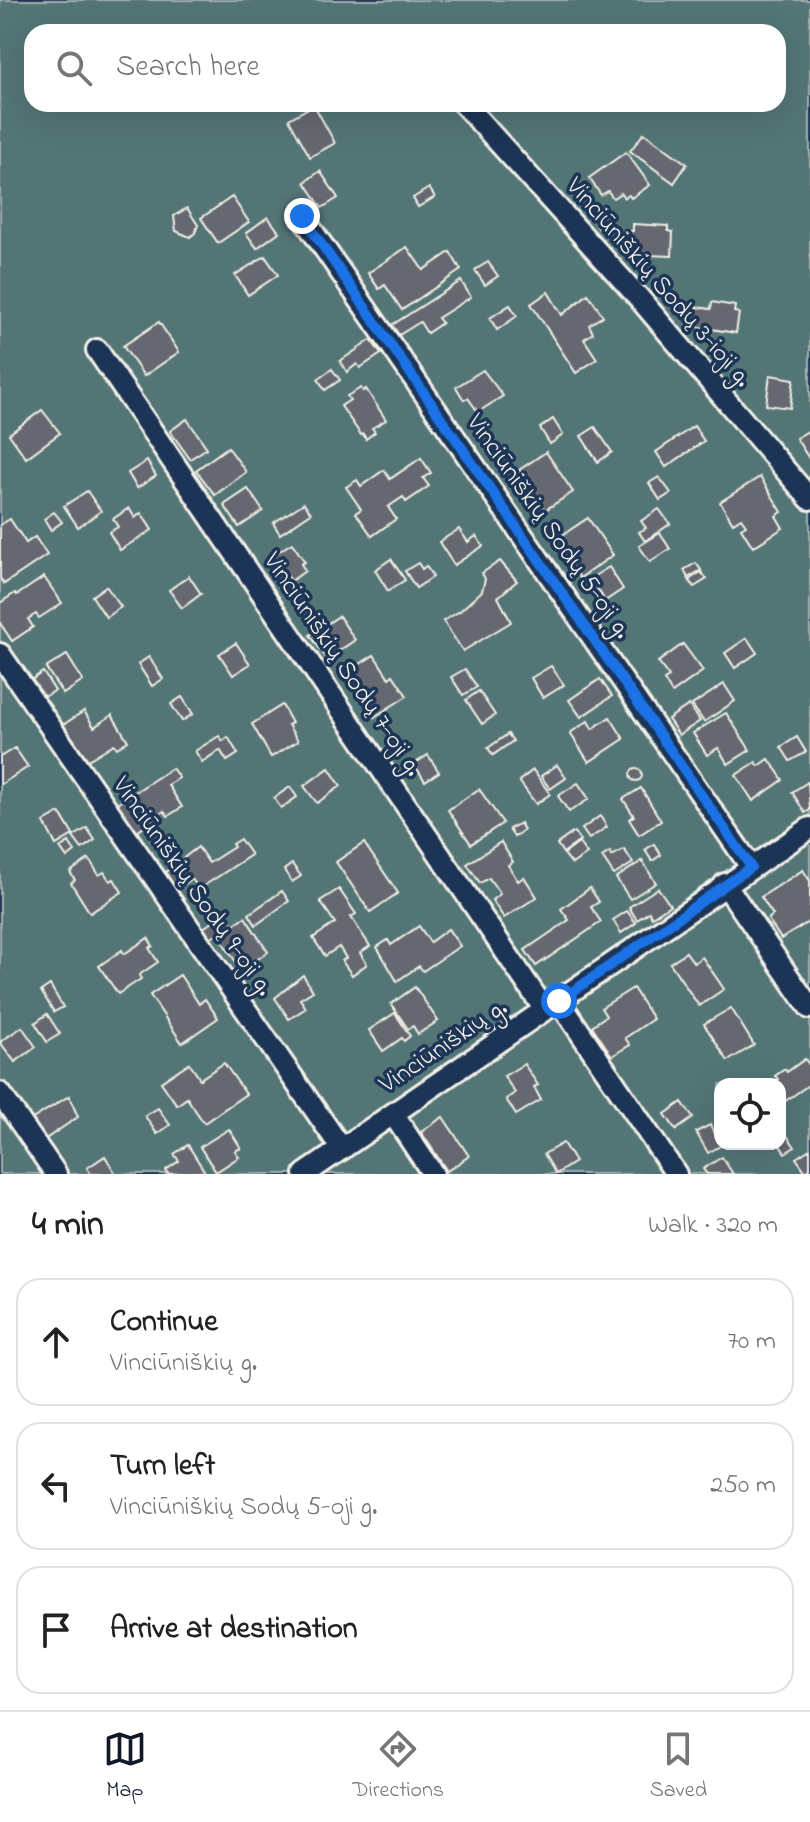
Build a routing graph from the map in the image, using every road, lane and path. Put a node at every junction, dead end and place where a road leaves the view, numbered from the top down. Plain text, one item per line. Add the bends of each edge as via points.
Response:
1 (471, 112) edge
2 (302, 216) dead end
3 (97, 350) dead end
4 (810, 499) edge
5 (0, 654) edge
6 (810, 828) edge
7 (751, 867) junction
8 (725, 884) junction
9 (552, 1005) junction
10 (810, 1008) edge
11 (0, 1093) edge
12 (393, 1114) junction
13 (342, 1149) junction
14 (56, 1174) edge
15 (305, 1174) edge
16 (433, 1174) edge
17 (676, 1174) edge

1 - 4 street, Vinciūniškių Sodų 3-ioji g.
2 - 7 street, Vinciūniškių Sodų 5-oji g.
3 - 9 street, Vinciūniškių Sodų 7-oji g.
5 - 13 street, Vinciūniškių Sodų 9-oji g.
6 - 7 street, Vinciūniškių g.
7 - 8 street, Vinciūniškių g.
8 - 9 street, Vinciūniškių g.
8 - 10 street
9 - 12 street, Vinciūniškių g.
9 - 17 street, Vinciūniškių Sodų 7-oji g.
11 - 14 street
12 - 13 street, Vinciūniškių g.
12 - 16 street
13 - 15 street, Vinciūniškių g.

